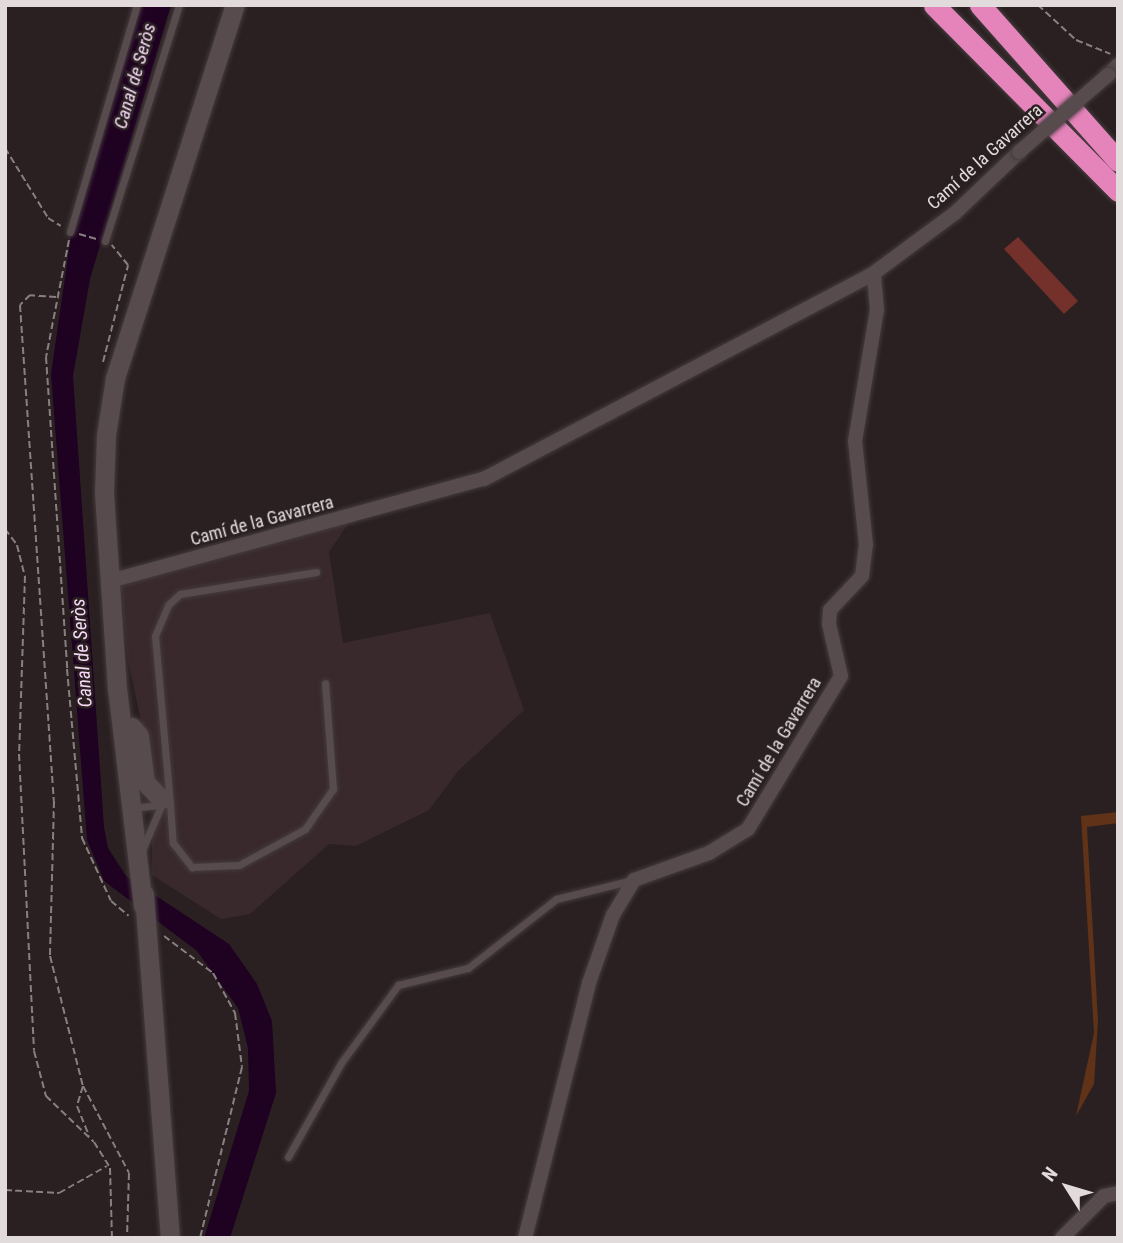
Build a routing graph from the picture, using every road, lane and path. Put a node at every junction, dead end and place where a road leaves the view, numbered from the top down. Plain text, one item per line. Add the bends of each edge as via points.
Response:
1 (137, 5) edge
2 (178, 5) edge
3 (234, 5) edge
4 (934, 5) edge
5 (954, 5) edge
6 (980, 5) edge
7 (1000, 5) edge
8 (1038, 5) edge
9 (1118, 57) edge
10 (1113, 70) edge
11 (1090, 129) junction
12 (5, 148) edge
13 (1118, 161) edge
14 (1118, 191) edge
15 (70, 232) junction
16 (104, 241) junction
17 (874, 273) junction
18 (57, 298) junction
19 (116, 378) junction
20 (5, 529) edge
21 (316, 572) dead end
22 (110, 581) junction
23 (325, 683) dead end
24 (126, 729) junction
25 (165, 801) junction
26 (140, 807) junction
27 (141, 860) junction
28 (634, 880) junction
29 (144, 917) junction
30 (83, 1086) junction
31 (89, 1137) junction
32 (288, 1157) dead end
33 (108, 1166) junction
34 (5, 1190) edge
35 (1118, 1193) edge
36 (112, 1238) edge
37 (127, 1238) edge
38 (170, 1238) edge
39 (201, 1238) edge
40 (525, 1238) edge
41 (1062, 1238) edge

1 - 15 lane
2 - 16 lane
3 - 19 street
4 - 14 highway
5 - 14 highway
6 - 11 highway
7 - 11 highway
8 - 9 path via 1076,40
10 - 17 street, Camí de la Gavarrera, bridge via 955,213
11 - 13 highway
12 - 15 path via 48,218
15 - 16 path
15 - 18 path
16 - 19 path via 128,265 104,353 106,371
17 - 22 street, Camí de la Gavarrera via 484,480
17 - 28 street, Camí de la Gavarrera via 877,310 855,441 866,545 862,576 830,610 841,676 748,829 709,853
18 - 29 path via 46,357 50,447 87,852 111,901
18 - 30 path via 30,295 20,306 54,801 50,956
19 - 22 street via 104,492
20 - 31 path via 25,576 19,754 34,1051 46,1096
21 - 25 lane via 180,594 167,605 155,636
22 - 24 street
23 - 25 lane via 333,789 305,830 239,865 192,867 173,843
24 - 25 street via 139,736 145,782
24 - 26 street
24 - 27 street
25 - 26 lane
25 - 27 lane
26 - 27 street
27 - 29 street
28 - 32 lane via 556,899 468,968 398,985 341,1063
28 - 40 street via 600,946
29 - 38 street
29 - 39 path via 213,973 235,1013 242,1067
30 - 31 path via 77,1106
30 - 37 path via 129,1173
31 - 33 path
33 - 34 path via 59,1192
33 - 36 path
35 - 41 street via 1104,1196

